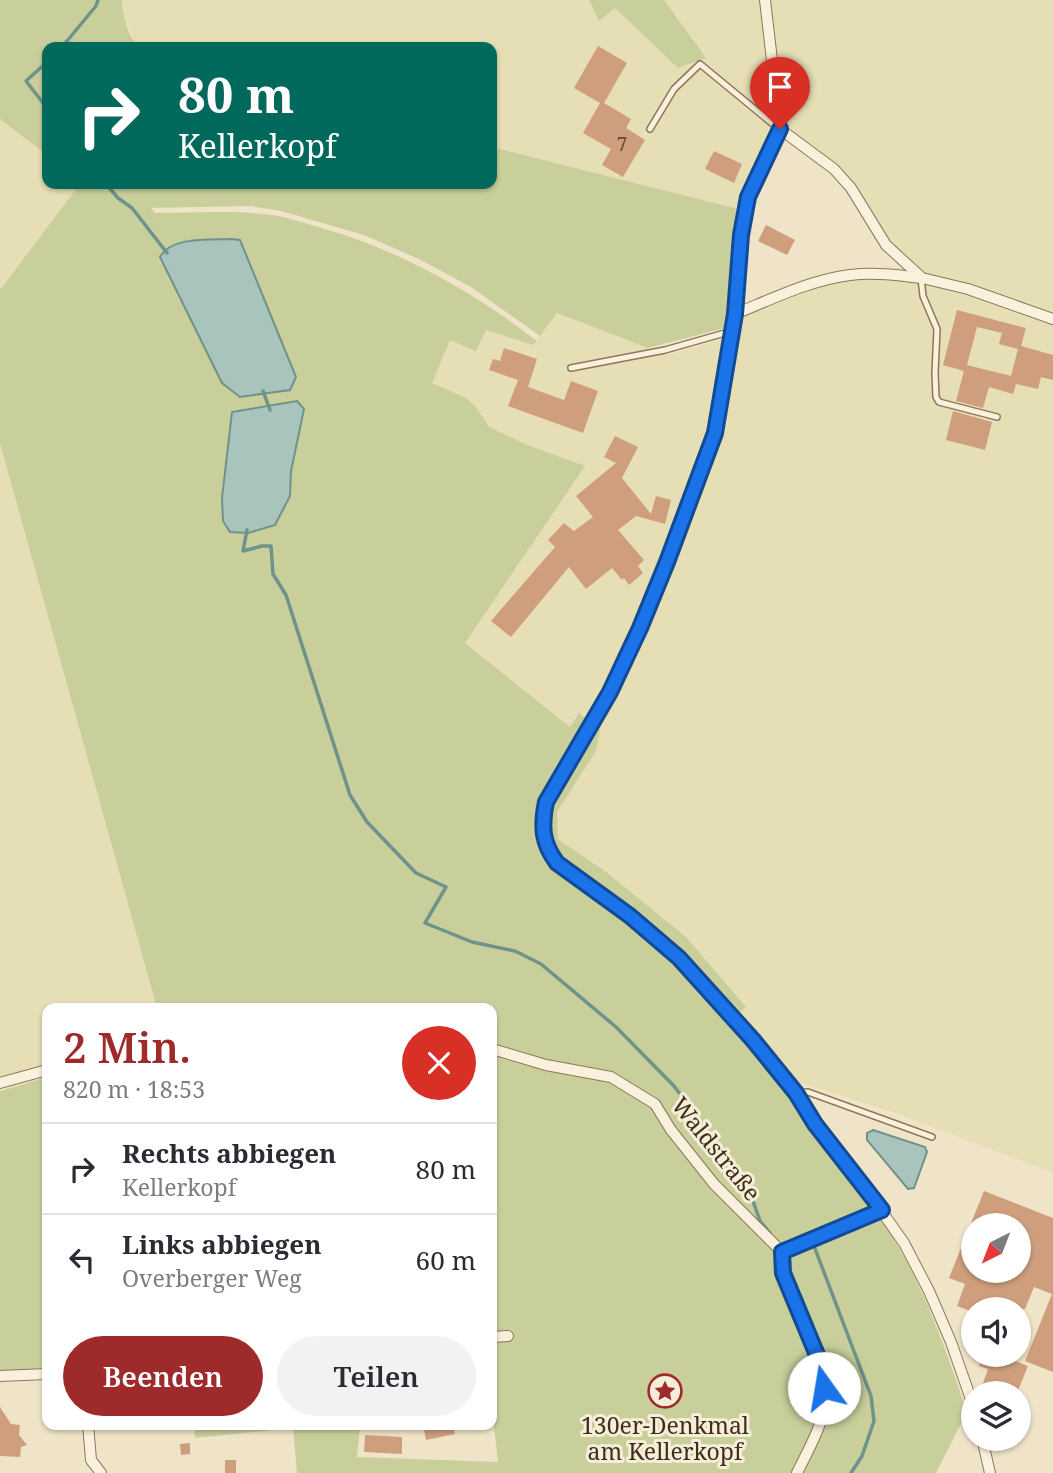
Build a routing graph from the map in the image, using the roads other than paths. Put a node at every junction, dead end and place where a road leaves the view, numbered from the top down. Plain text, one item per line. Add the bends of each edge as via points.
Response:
1 (765, 0) edge
2 (650, 129) dead end
3 (780, 129) junction
4 (921, 278) junction
5 (735, 314) junction
6 (1053, 319) edge
7 (732, 331) junction
8 (571, 368) dead end
9 (997, 417) dead end
10 (497, 1050) edge
11 (42, 1071) edge
12 (0, 1083) edge
13 (796, 1093) junction
14 (932, 1137) dead end
15 (882, 1210) junction
16 (782, 1252) junction
17 (508, 1336) dead end
18 (497, 1337) edge
19 (42, 1374) edge
20 (0, 1376) edge
21 (965, 1381) edge
22 (88, 1430) edge
23 (985, 1451) edge
24 (101, 1473) edge
25 (797, 1473) edge
26 (990, 1473) edge

1 - 3 street
2 - 3 lane via 674,89 700,64
3 - 4 street via 834,169 886,245
3 - 5 street via 748,197
4 - 5 street via 849,275
4 - 6 street
4 - 9 lane via 937,329 936,397 939,402
5 - 7 street
7 - 8 lane via 665,350
7 - 13 street via 715,433 667,562 610,692 546,802 543,840 557,863 679,958
10 - 16 street, Waldstraße via 611,1077 655,1104 713,1184
11 - 12 street
13 - 14 lane via 808,1092
13 - 15 street
15 - 16 street
15 - 21 street via 929,1292
16 - 25 street via 783,1273 817,1355 824,1388 819,1427
17 - 18 street
19 - 20 street
22 - 24 street via 90,1460
23 - 26 street

